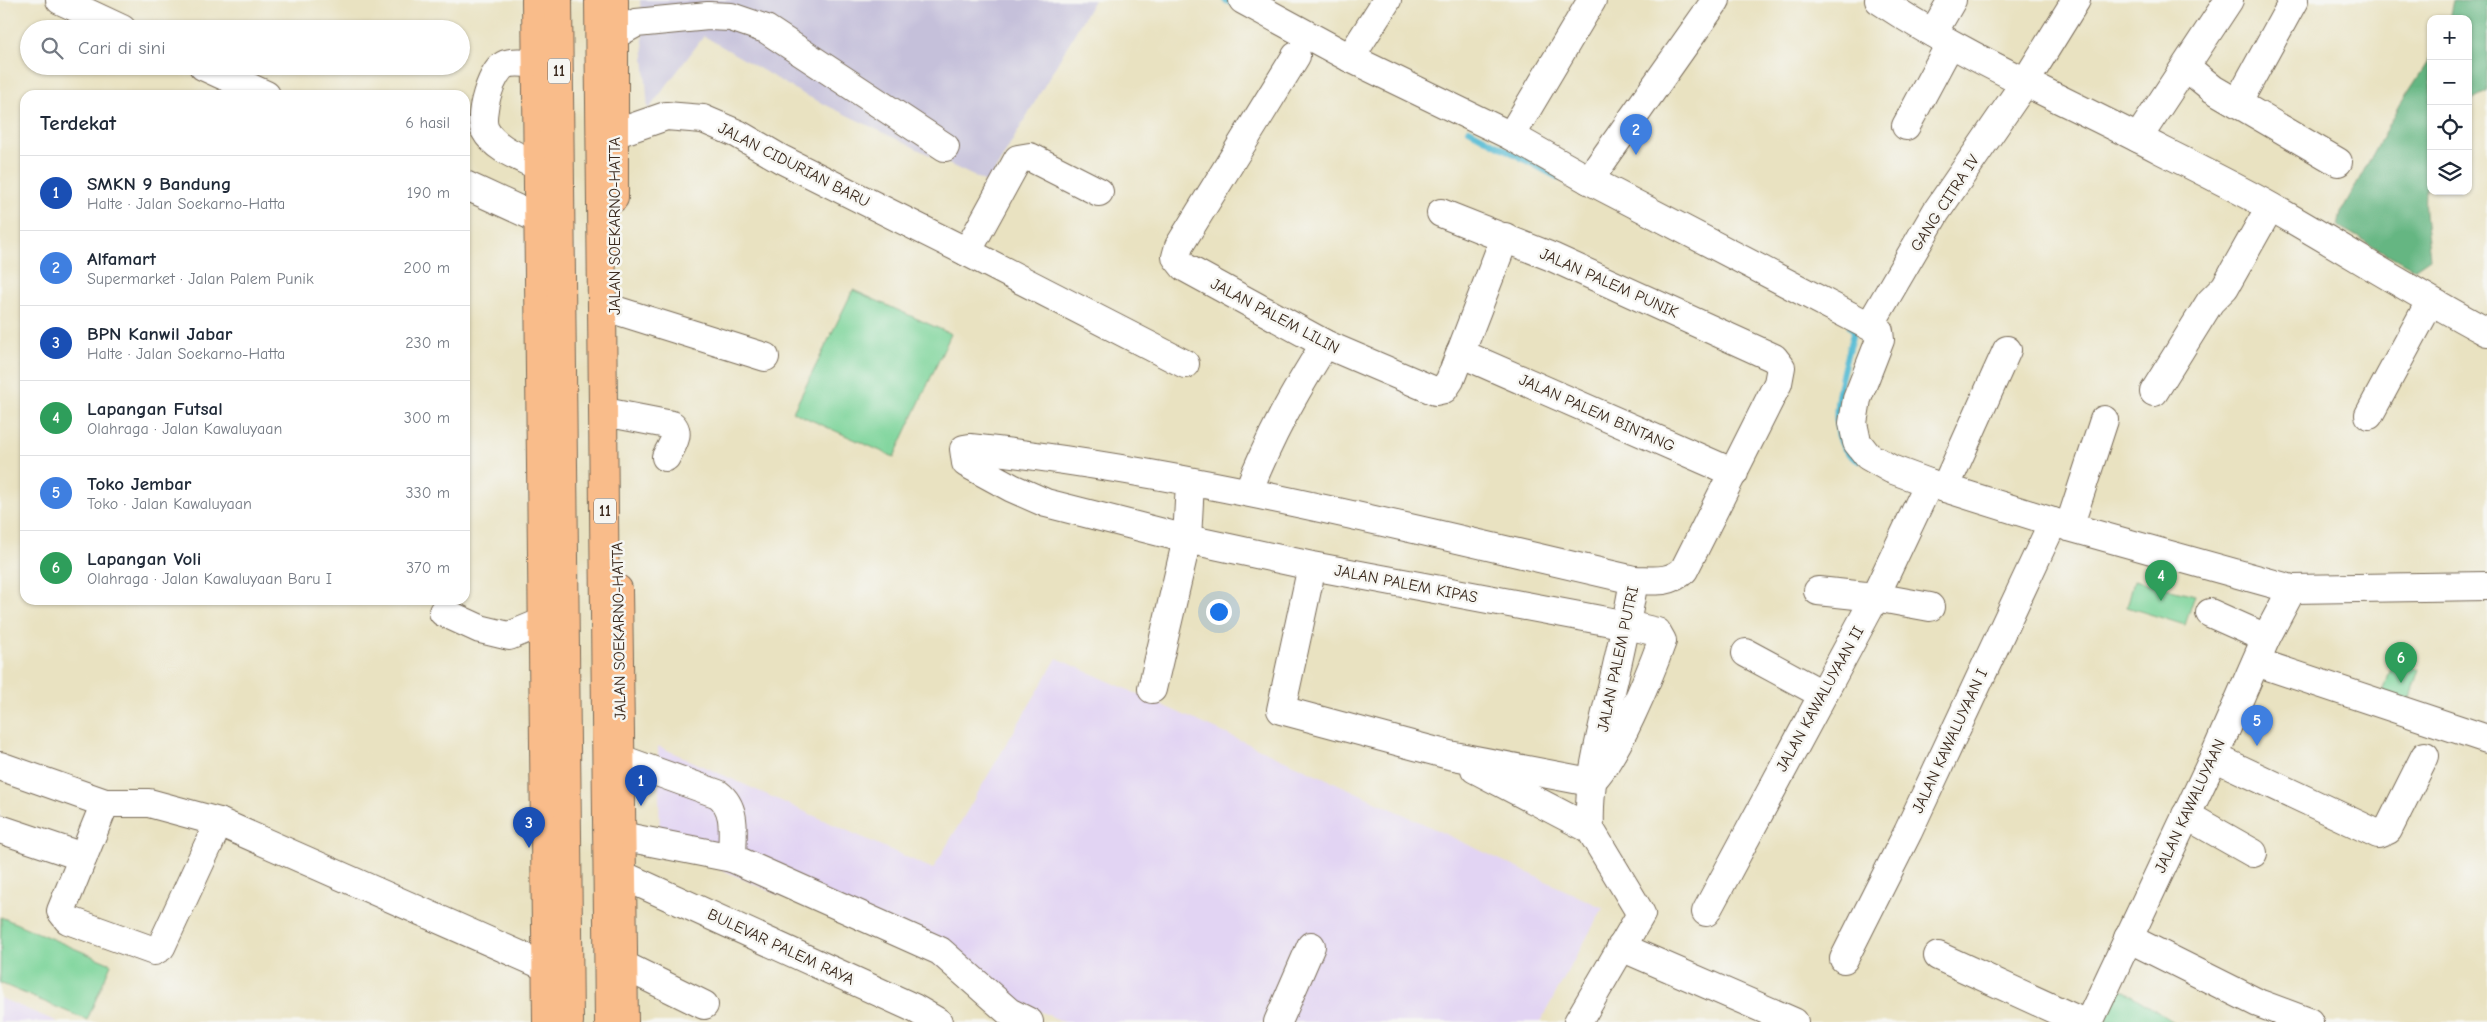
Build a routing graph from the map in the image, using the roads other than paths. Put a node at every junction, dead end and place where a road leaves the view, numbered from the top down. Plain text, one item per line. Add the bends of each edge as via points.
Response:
1 (60, 0) edge
2 (536, 0) edge
3 (558, 0) edge
4 (599, 0) edge
5 (614, 0) edge
6 (1243, 0) edge
7 (1387, 0) edge
8 (1592, 0) edge
9 (1716, 0) edge
10 (1879, 0) edge
11 (1952, 0) edge
12 (2076, 0) edge
13 (2229, 0) edge
14 (2294, 0) edge
15 (103, 20) edge
16 (614, 35) junction
17 (1941, 38) junction
18 (1296, 56) dead end
19 (1350, 58) junction
20 (2186, 67) junction
21 (222, 75) edge
22 (537, 76) junction
23 (2024, 84) junction
24 (255, 90) edge
25 (2238, 102) junction
26 (1906, 126) dead end
27 (614, 134) junction
28 (1511, 136) junction
29 (2138, 138) junction
30 (560, 143) junction
31 (945, 147) dead end
32 (2338, 162) dead end
33 (538, 166) junction
34 (1589, 180) junction
35 (470, 187) edge
36 (1099, 192) dead end
37 (2270, 207) junction
38 (1441, 214) dead end
39 (538, 219) junction
40 (1504, 237) junction
41 (968, 252) junction
42 (2430, 302) junction
43 (615, 310) junction
44 (1870, 325) junction
45 (2487, 332) edge
46 (1325, 344) junction
47 (2008, 350) dead end
48 (1460, 353) junction
49 (765, 357) dead end
50 (1774, 358) joint
51 (1185, 364) dead end
52 (2154, 392) dead end
53 (615, 414) junction
54 (2369, 415) dead end
55 (2104, 420) dead end
56 (1051, 456) junction
57 (666, 457) dead end
58 (1734, 473) junction
59 (1190, 483) junction
60 (1937, 486) junction
61 (1248, 492) junction
62 (1046, 503) junction
63 (605, 513) junction
64 (2056, 526) junction
65 (1187, 539) junction
66 (618, 541) junction
67 (1312, 566) junction
68 (1634, 580) junction
69 (2487, 586) edge
70 (2292, 589) junction
71 (1818, 591) dead end
72 (1874, 597) junction
73 (1930, 607) dead end
74 (443, 612) dead end
75 (2210, 613) dead end
76 (543, 622) junction
77 (1627, 625) junction
78 (2261, 650) junction
79 (1746, 653) dead end
80 (1152, 689) dead end
81 (1822, 694) junction
82 (567, 736) junction
83 (2487, 739) edge
84 (1449, 755) junction
85 (2425, 756) dead end
86 (2214, 757) junction
87 (621, 759) junction
88 (0, 766) edge
89 (1590, 782) junction
90 (106, 803) junction
91 (546, 804) junction
92 (2186, 815) junction
93 (219, 822) junction
94 (0, 829) edge
95 (1590, 829) junction
96 (621, 836) junction
97 (2253, 853) dead end
98 (83, 856) junction
99 (732, 858) junction
100 (622, 876) junction
101 (1706, 912) dead end
102 (2128, 938) junction
103 (1311, 946) dead end
104 (1621, 947) junction
105 (1938, 956) dead end
106 (1844, 959) dead end
107 (623, 965) junction
108 (547, 967) junction
109 (704, 1005) dead end
110 (1789, 1021) edge
111 (547, 1022) edge
112 (569, 1022) edge
113 (609, 1022) edge
114 (624, 1022) edge
115 (938, 1022) edge
116 (1029, 1022) edge
117 (1278, 1022) edge
118 (1578, 1022) edge
119 (2082, 1022) edge
120 (2089, 1022) edge
121 (2309, 1022) edge

1 - 15 street
2 - 22 main road
3 - 30 main road, 11
4 - 63 main road, JALAN SOEKARNO-HATTA / 11
5 - 16 main road, JALAN SOEKARNO-HATTA
6 - 19 street
7 - 19 street
8 - 28 street
9 - 34 street
10 - 17 street
11 - 17 street
12 - 23 street, GANG CITRA IV
13 - 20 street
14 - 25 street
16 - 27 main road, JALAN SOEKARNO-HATTA
16 - 31 street via 636,24 708,16 731,17 766,29
17 - 23 street
17 - 26 street
18 - 46 street, JALAN PALEM LILIN via 1179,246 1176,257 1184,267
19 - 28 street
20 - 25 street via 2212,89
20 - 29 street
21 - 24 street
22 - 30 main road
22 - 33 main road
22 - 33 street via 507,64 498,70 484,105 484,129 496,144
23 - 29 street via 2083,108
23 - 44 street, GANG CITRA IV via 1936,212
25 - 32 street
27 - 41 street, JALAN CIDURIAN BARU via 666,116 703,119
27 - 43 main road, JALAN SOEKARNO-HATTA
28 - 34 street
29 - 37 street
30 - 82 main road, 11
33 - 39 main road
34 - 44 street
35 - 39 street
36 - 41 street via 1030,157 1018,159
37 - 42 street
37 - 52 street via 2226,287 2210,302
38 - 40 street, JALAN PALEM PUNIK
39 - 76 main road
40 - 48 street, JALAN PALEM LILIN
40 - 50 street, JALAN PALEM PUNIK
41 - 51 street, JALAN CIDURIAN BARU
42 - 45 street
42 - 54 street
43 - 49 street
43 - 53 main road, JALAN SOEKARNO-HATTA
44 - 60 street via 1881,335 1858,399 1853,424 1857,442 1868,456 1890,469
46 - 48 street, JALAN PALEM LILIN via 1435,391 1444,389 1450,380
46 - 61 street via 1290,399 1264,450
47 - 60 street, JALAN KAWALUYAAN II
48 - 58 street, JALAN PALEM BINTANG
50 - 58 street, JALAN PALEM PUTRI via 1780,367 1778,383
53 - 57 street via 672,425 677,434
53 - 66 main road, JALAN SOEKARNO-HATTA
55 - 64 street, JALAN KAWALUYAAN I
56 - 59 street
56 - 62 street
56 - 62 street, JALAN PALEM KIPAS via 964,449 966,462
58 - 68 street, JALAN PALEM PUTRI via 1684,570 1667,581
59 - 61 street
59 - 65 street
60 - 64 street
60 - 72 street, JALAN KAWALUYAAN II
61 - 68 street
62 - 65 street, JALAN PALEM KIPAS
63 - 66 main road
63 - 113 main road, JALAN SOEKARNO-HATTA / 11
64 - 70 street
64 - 106 street, JALAN KAWALUYAAN I
65 - 67 street, JALAN PALEM KIPAS
65 - 80 street
66 - 87 main road, JALAN SOEKARNO-HATTA
67 - 77 street, JALAN PALEM KIPAS
67 - 84 street via 1281,710
68 - 77 street, JALAN PALEM PUTRI
69 - 70 street
70 - 78 street, JALAN KAWALUYAAN
71 - 72 street
72 - 73 street
72 - 81 street, JALAN KAWALUYAAN II
74 - 76 street via 480,629 509,636
75 - 78 street
76 - 91 main road
77 - 89 street, JALAN PALEM PUTRI
77 - 89 street, JALAN PALEM KIPAS via 1657,632 1662,641 1604,768
78 - 83 street
78 - 86 street, JALAN KAWALUYAAN
79 - 81 street
81 - 101 street, JALAN KAWALUYAAN II
82 - 91 main road
82 - 112 main road, 11
84 - 89 street
84 - 95 street
85 - 86 street via 2388,830 2378,834
86 - 92 street, JALAN KAWALUYAAN
87 - 96 main road, JALAN SOEKARNO-HATTA
87 - 99 street via 718,794 726,800 732,810
88 - 90 street
89 - 95 street, JALAN PALEM PUTRI
90 - 93 street via 149,803
90 - 98 street
91 - 108 main road
92 - 97 street
92 - 102 street, JALAN KAWALUYAAN
93 - 98 street via 158,950 154,951 63,916 61,911
93 - 108 street
94 - 98 street
95 - 104 street via 1641,914
96 - 99 street
96 - 100 main road, JALAN SOEKARNO-HATTA
99 - 116 street via 940,952 1009,1012
100 - 107 main road, JALAN SOEKARNO-HATTA
100 - 115 street, BULEVAR PALEM RAYA via 906,1004
102 - 120 street, JALAN KAWALUYAAN
102 - 121 street via 2258,1003
103 - 117 street
104 - 110 street
104 - 118 street
105 - 119 street
107 - 109 street
107 - 114 main road, JALAN SOEKARNO-HATTA
108 - 111 main road

